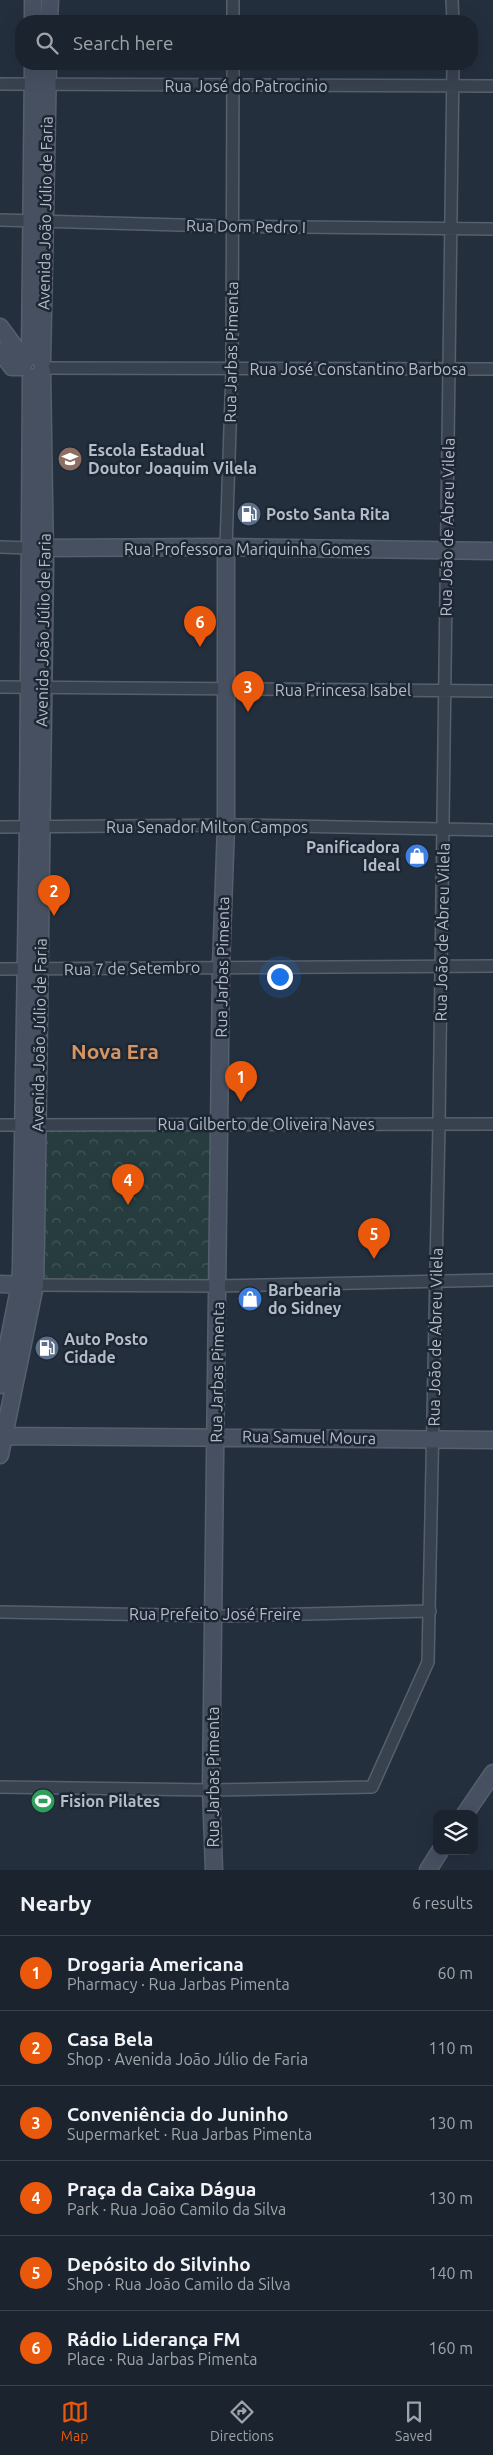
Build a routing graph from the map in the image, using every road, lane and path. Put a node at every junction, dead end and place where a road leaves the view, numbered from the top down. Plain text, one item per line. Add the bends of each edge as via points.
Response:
1 (33, 0) edge
2 (50, 0) edge
3 (233, 0) edge
4 (452, 0) edge
5 (33, 15) edge
6 (50, 15) edge
7 (233, 15) edge
8 (452, 15) edge
9 (34, 70) edge
10 (46, 70) edge
11 (233, 70) edge
12 (453, 70) edge
13 (0, 84) edge
14 (40, 84) junction
15 (233, 86) junction
16 (453, 86) junction
17 (493, 86) edge
18 (0, 220) edge
19 (39, 222) junction
20 (233, 226) junction
21 (452, 228) junction
22 (493, 229) edge
23 (0, 327) edge
24 (0, 351) edge
25 (28, 366) edge
26 (232, 369) junction
27 (450, 369) junction
28 (493, 369) edge
29 (226, 547) junction
30 (0, 548) edge
31 (37, 548) junction
32 (447, 551) junction
33 (493, 551) edge
34 (0, 687) edge
35 (36, 688) junction
36 (227, 689) junction
37 (444, 690) junction
38 (493, 690) edge
39 (226, 825) junction
40 (0, 827) edge
41 (34, 827) junction
42 (443, 829) junction
43 (493, 830) edge
44 (221, 966) junction
45 (493, 966) edge
46 (441, 967) junction
47 (0, 969) edge
48 (33, 969) junction
49 (221, 1123) junction
50 (439, 1124) junction
51 (493, 1124) edge
52 (0, 1125) edge
53 (31, 1125) junction
54 (493, 1280) edge
55 (435, 1281) junction
56 (0, 1284) edge
57 (27, 1284) junction
58 (218, 1286) junction
59 (17, 1340) junction
60 (0, 1385) edge
61 (2, 1436) edge
62 (216, 1436) junction
63 (434, 1439) junction
64 (493, 1440) edge
65 (0, 1454) edge
66 (430, 1611) junction
67 (0, 1612) edge
68 (214, 1616) junction
69 (493, 1773) edge
70 (0, 1787) edge
71 (211, 1790) junction
72 (468, 1810) edge
73 (437, 1855) edge
74 (214, 1870) edge
75 (428, 1870) edge

1 - 5 street
2 - 6 street
3 - 7 street
4 - 8 street
9 - 14 street, Avenida João Júlio de Faria
10 - 14 street, Avenida João Júlio de Faria
11 - 15 street, Rua Jarbas Pimenta
12 - 16 street, Rua João de Abreu Vilela
13 - 14 street, Rua José do Patrocinio
14 - 15 street, Rua José do Patrocinio
14 - 19 street, Avenida João Júlio de Faria
15 - 16 street, Rua José do Patrocinio
15 - 20 street, Rua Jarbas Pimenta
16 - 17 street, Rua José do Patrocinio
16 - 21 street, Rua João de Abreu Vilela
18 - 19 street, Rua Dom Pedro I
19 - 20 street, Rua Dom Pedro I
19 - 25 street, Avenida João Júlio de Faria
20 - 21 street, Rua Dom Pedro I
20 - 26 street, Rua Jarbas Pimenta
21 - 22 street, Rua Dom Pedro I
21 - 27 street, Rua João de Abreu Vilela
23 - 25 street
24 - 25 street
25 - 26 street, Rua José Constantino Barbosa
25 - 31 street, Avenida João Júlio de Faria
26 - 27 street, Rua José Constantino Barbosa
26 - 29 street, Rua Jarbas Pimenta
27 - 28 street, Rua José Constantino Barbosa
27 - 32 street, Rua João de Abreu Vilela
29 - 31 street, Rua Professora Mariquinha Gomes
29 - 32 street, Rua Professora Mariquinha Gomes
29 - 36 street, Rua Jarbas Pimenta
30 - 31 street, Rua Professora Mariquinha Gomes
31 - 35 street, Avenida João Júlio de Faria
32 - 33 street, Rua Professora Mariquinha Gomes
32 - 37 street, Rua João de Abreu Vilela
34 - 35 street, Rua Princesa Isabel
35 - 36 street, Rua Princesa Isabel
35 - 41 street, Avenida João Júlio de Faria
36 - 37 street, Rua Princesa Isabel
36 - 39 street, Rua Jarbas Pimenta
37 - 38 street, Rua Princesa Isabel
37 - 42 street, Rua João de Abreu Vilela
39 - 41 street, Rua Senador Milton Campos
39 - 42 street, Rua Senador Milton Campos
39 - 44 street, Rua Jarbas Pimenta
40 - 41 street, Rua Senador Milton Campos
41 - 48 street, Avenida João Júlio de Faria
42 - 43 street, Rua Senador Milton Campos
42 - 46 street, Rua João de Abreu Vilela
44 - 46 street, Rua 7 de Setembro
44 - 48 street, Rua 7 de Setembro
44 - 49 street, Rua Jarbas Pimenta
45 - 46 street, Rua 7 de Setembro
46 - 50 street, Rua João de Abreu Vilela
47 - 48 street, Rua 7 de Setembro
48 - 53 street, Avenida João Júlio de Faria
49 - 50 street, Rua Gilberto de Oliveira Naves
49 - 53 street, Rua Gilberto de Oliveira Naves
49 - 58 street, Rua Jarbas Pimenta
50 - 51 street, Rua Gilberto de Oliveira Naves
50 - 55 street, Rua João de Abreu Vilela
52 - 53 street, Rua Gilberto de Oliveira Naves
53 - 57 street, Avenida João Júlio de Faria
54 - 55 street
55 - 58 street
55 - 63 street, Rua João de Abreu Vilela
56 - 57 street
57 - 58 street
57 - 59 street, Avenida João Júlio de Faria
58 - 62 street, Rua Jarbas Pimenta
59 - 60 street, Avenida João Júlio de Faria
59 - 61 street, Avenida João Júlio de Faria
61 - 62 street, Rua Samuel Moura
61 - 65 street, Avenida João Júlio de Faria
62 - 63 street, Rua Samuel Moura
62 - 68 street, Rua Jarbas Pimenta
63 - 64 street, Rua Samuel Moura
63 - 66 street, Rua João de Abreu Vilela
66 - 68 street, Rua Prefeito José Freire
66 - 71 street, Rua João de Abreu Vilela via 428,1662 372,1787
67 - 68 street, Rua Prefeito José Freire
68 - 71 street, Rua Jarbas Pimenta
69 - 72 street
70 - 71 street
71 - 74 street, Rua Jarbas Pimenta
73 - 75 street

